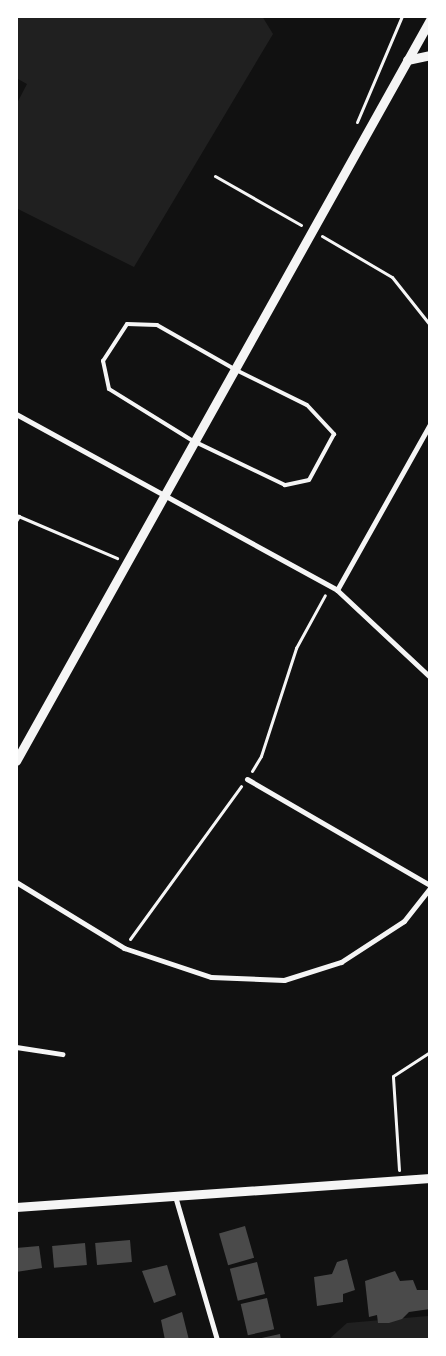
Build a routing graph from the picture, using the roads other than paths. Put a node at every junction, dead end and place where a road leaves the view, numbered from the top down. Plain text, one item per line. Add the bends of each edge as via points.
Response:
1 (430, 20) edge
2 (430, 55) edge
3 (407, 60) junction
4 (234, 369) junction
5 (16, 414) edge
6 (430, 424) edge
7 (193, 441) junction
8 (164, 494) junction
9 (337, 590) junction
10 (430, 677) edge
11 (16, 761) edge
12 (247, 779) road end
13 (16, 882) edge
14 (430, 887) edge
15 (16, 1047) edge
16 (62, 1054) dead end
17 (430, 1178) edge
18 (175, 1196) junction
19 (16, 1207) edge
20 (217, 1340) edge

1 - 3 street
2 - 3 street
3 - 4 street
4 - 7 street
4 - 7 lane via 157,325 127,324 103,361 109,389
4 - 7 lane via 307,405 334,434 309,480 284,485
5 - 8 street
6 - 9 street
7 - 8 street
8 - 9 street
8 - 11 street
9 - 10 street
12 - 14 street
13 - 14 street via 124,948 211,977 284,980 341,962 404,921
15 - 16 street
17 - 18 street
18 - 19 street
18 - 20 street

